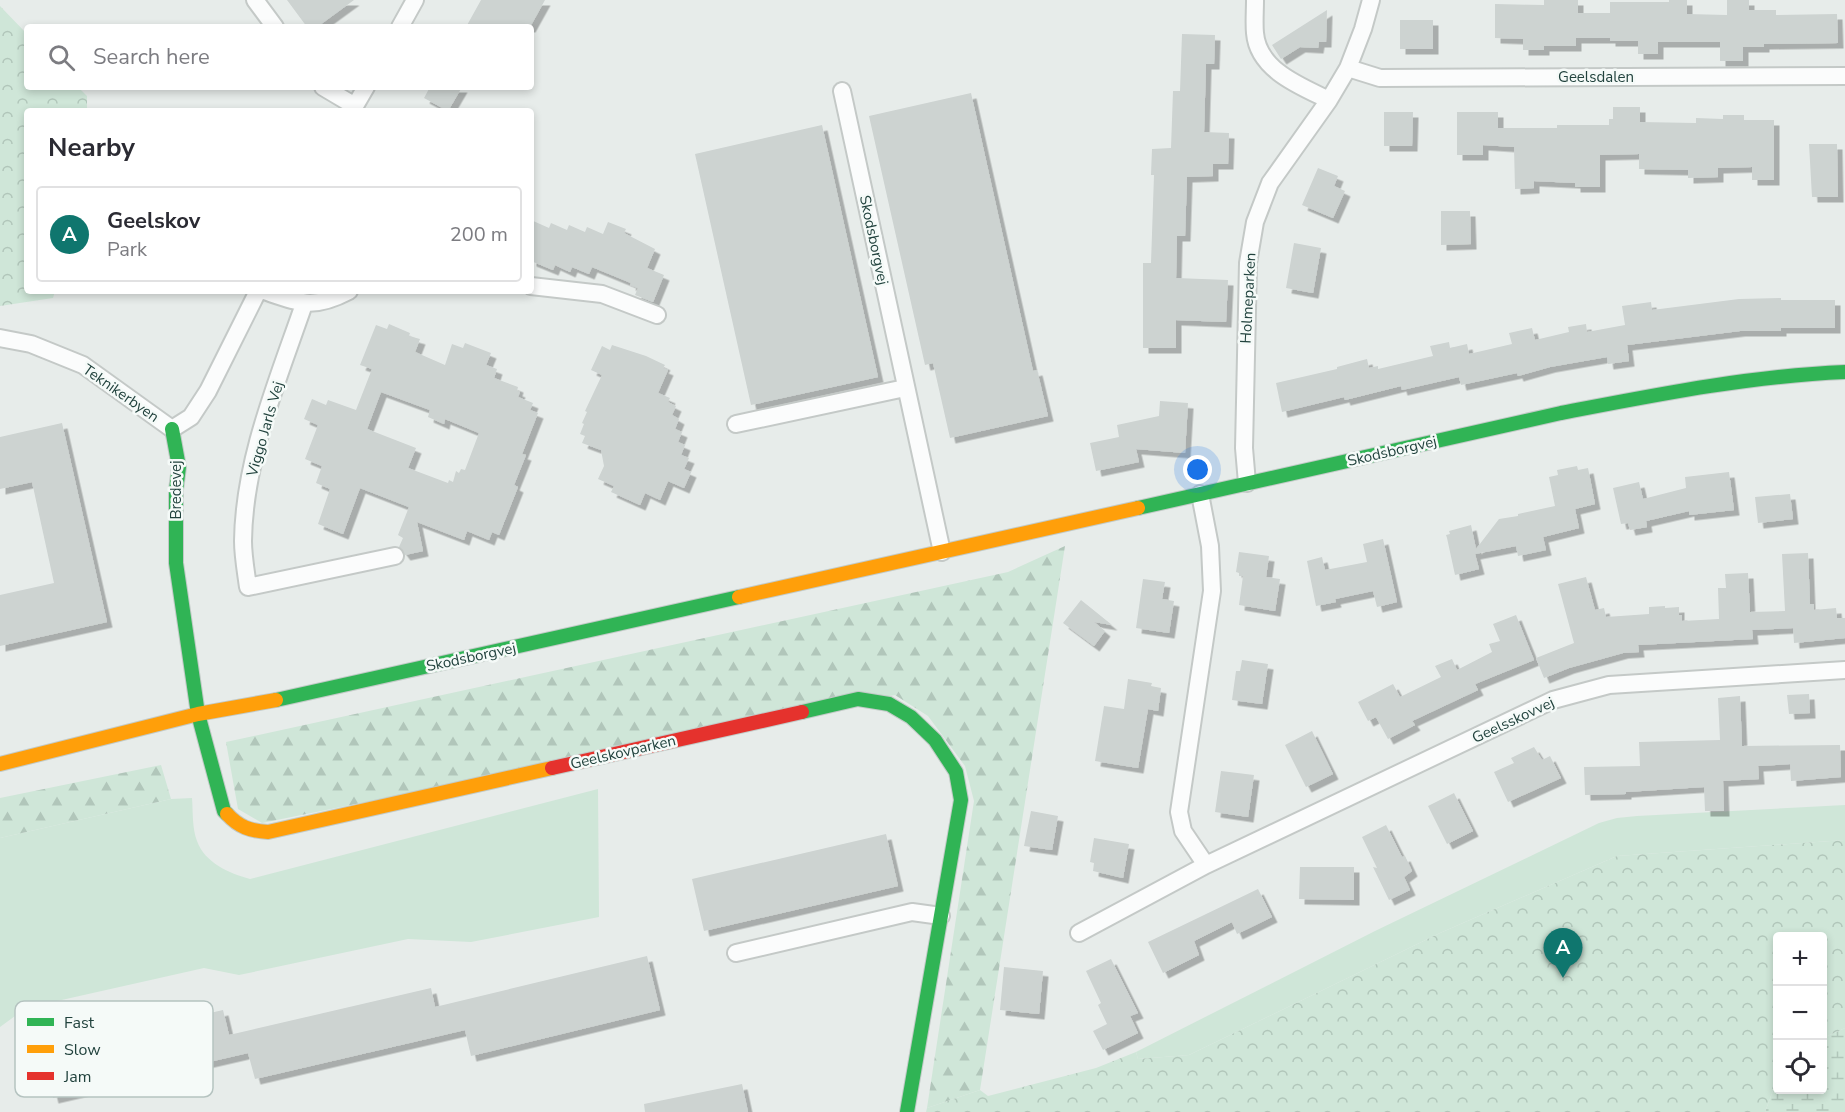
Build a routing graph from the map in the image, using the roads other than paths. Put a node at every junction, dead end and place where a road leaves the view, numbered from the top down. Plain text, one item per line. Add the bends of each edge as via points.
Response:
1 (255, 0) edge
2 (415, 0) edge
3 (1255, 0) edge
4 (1371, 0) edge
5 (273, 24) edge
6 (402, 24) edge
7 (1348, 68) junction
8 (1845, 76) edge
9 (327, 90) edge
10 (364, 90) edge
11 (842, 91) dead end
12 (1329, 100) junction
13 (353, 108) edge
14 (534, 286) edge
15 (256, 294) edge
16 (273, 294) edge
17 (344, 294) edge
18 (304, 304) junction
19 (657, 315) dead end
20 (0, 338) edge
21 (1845, 372) edge
22 (905, 388) junction
23 (736, 424) dead end
24 (172, 429) junction
25 (1247, 483) junction
26 (1200, 494) junction
27 (942, 552) junction
28 (395, 556) dead end
29 (1845, 670) edge
30 (198, 714) junction
31 (0, 764) edge
32 (1206, 865) junction
33 (941, 916) junction
34 (1078, 933) dead end
35 (736, 953) dead end
36 (907, 1112) edge

1 - 5 street
2 - 6 street
3 - 12 street via 1255,35 1261,54 1288,79
4 - 7 street, Holmeparken
7 - 8 street, Geelsdalen via 1380,78
7 - 12 street, Holmeparken
9 - 13 street
10 - 13 street
11 - 22 street, Skodsborgvej
12 - 25 street, Holmeparken via 1270,183 1255,222 1248,263 1244,448
14 - 19 street via 602,294
15 - 24 street via 208,391 191,417
16 - 18 street
17 - 18 street via 333,300
18 - 28 street, Viggo Jarls Vej via 258,443 246,497 243,543 248,587
20 - 24 street, Teknikerbyen via 31,344 83,365
21 - 25 street, Skodsborgvej via 1675,390
22 - 23 street
22 - 27 street, Skodsborgvej
24 - 30 street, Bredevej via 179,467 176,563
25 - 26 street, Skodsborgvej
26 - 27 street, Skodsborgvej
26 - 32 street via 1210,546 1212,591 1179,812 1183,831
27 - 30 street, Skodsborgvej
29 - 32 street, Geelsskovvej via 1609,685 1553,700
30 - 31 street, Skodsborgvej
30 - 33 street, Geelskovparken via 224,811 236,824 251,831 268,832 858,699 889,704 911,717 935,740 956,772 961,800
32 - 34 street, Geelsskovvej
33 - 35 street via 912,912
33 - 36 street, Geelskovparken

